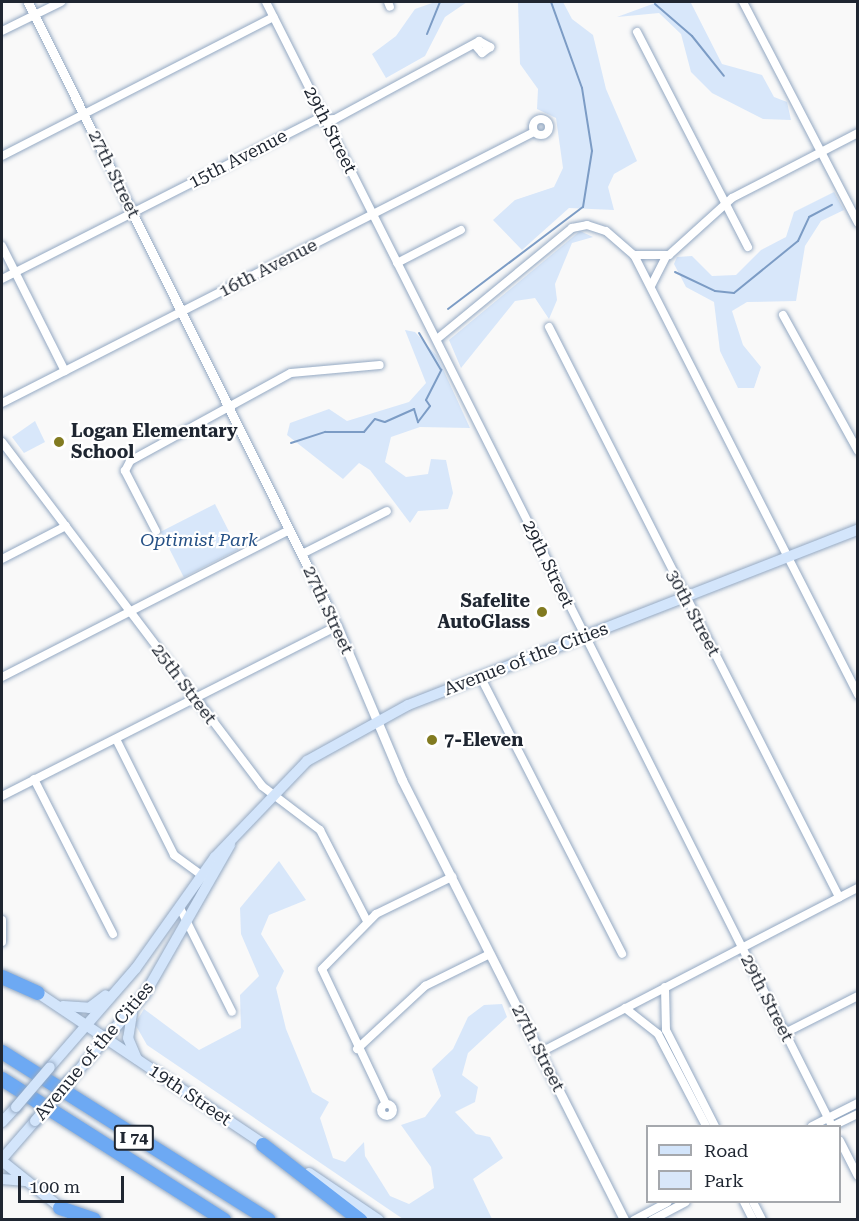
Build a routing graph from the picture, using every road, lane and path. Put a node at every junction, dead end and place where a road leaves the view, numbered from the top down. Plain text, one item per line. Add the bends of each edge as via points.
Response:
1 (28, 2) edge
2 (61, 2) edge
3 (266, 2) edge
4 (743, 2) edge
5 (35, 15) junction
6 (274, 17) junction
7 (2, 31) edge
8 (637, 32) dead end
9 (477, 46) dead end
10 (84, 114) junction
11 (324, 119) junction
12 (534, 132) dead end
13 (858, 133) edge
14 (821, 152) junction
15 (2, 156) edge
16 (726, 203) junction
17 (133, 213) junction
18 (372, 215) junction
19 (858, 223) edge
20 (461, 230) dead end
21 (2, 246) edge
22 (748, 247) dead end
23 (634, 255) junction
24 (666, 256) junction
25 (397, 263) junction
26 (15, 272) junction
27 (2, 279) edge
28 (651, 286) junction
29 (182, 312) junction
30 (783, 315) dead end
31 (549, 327) dead end
32 (436, 339) junction
33 (380, 365) dead end
34 (65, 371) junction
35 (2, 403) edge
36 (228, 408) junction
37 (2, 442) edge
38 (858, 451) edge
39 (387, 511) dead end
40 (66, 526) junction
41 (289, 530) junction
42 (858, 530) edge
43 (156, 531) dead end
44 (302, 554) junction
45 (2, 559) edge
46 (789, 560) junction
47 (684, 598) junction
48 (130, 612) junction
49 (337, 626) junction
50 (584, 637) junction
51 (480, 676) junction
52 (2, 677) edge
53 (858, 695) edge
54 (194, 699) junction
55 (378, 719) junction
56 (116, 739) junction
57 (34, 779) junction
58 (271, 795) junction
59 (2, 796) edge
60 (452, 877) junction
61 (207, 878) junction
62 (858, 888) edge
63 (839, 897) junction
64 (180, 908) junction
65 (2, 920) edge
66 (186, 921) junction
67 (367, 921) junction
68 (113, 934) dead end
69 (2, 942) edge
70 (741, 947) junction
71 (490, 954) junction
72 (622, 954) dead end
73 (2, 970) edge
74 (2, 977) edge
75 (665, 987) junction
76 (858, 996) edge
77 (43, 997) junction
78 (138, 1002) junction
79 (625, 1008) junction
80 (232, 1012) dead end
81 (86, 1026) junction
82 (785, 1033) junction
83 (107, 1039) junction
84 (357, 1049) junction
85 (2, 1052) edge
86 (541, 1052) junction
87 (138, 1059) junction
88 (2, 1079) edge
89 (858, 1103) edge
90 (386, 1104) dead end
91 (858, 1114) edge
92 (2, 1122) edge
93 (831, 1124) edge
94 (705, 1125) edge
95 (714, 1125) edge
96 (841, 1143) edge
97 (263, 1145) junction
98 (2, 1160) edge
99 (858, 1176) edge
100 (2, 1179) edge
101 (27, 1181) junction
102 (666, 1203) edge
103 (684, 1203) edge
104 (744, 1203) edge
105 (754, 1203) edge
106 (60, 1208) junction
107 (79, 1220) edge
108 (94, 1220) edge
109 (224, 1220) edge
110 (269, 1220) edge
111 (360, 1220) edge
112 (379, 1220) edge
113 (624, 1220) edge
114 (634, 1220) edge
115 (652, 1220) edge
116 (753, 1220) edge
117 (762, 1220) edge

1 - 5 street, 27th Street
2 - 5 street
3 - 6 street, 29th Street
4 - 14 street
5 - 7 street
5 - 10 street, 27th Street
6 - 10 street
6 - 11 street, 29th Street
8 - 16 street
9 - 11 street, 15th Avenue via 334,119
10 - 15 street
10 - 17 street, 27th Street
11 - 17 street, 15th Avenue
11 - 18 street, 29th Street
12 - 18 street, 16th Avenue
13 - 14 street
14 - 16 street
14 - 19 street
16 - 22 street
16 - 24 street via 680,249
17 - 26 street, 15th Avenue
17 - 29 street, 27th Street
18 - 25 street, 29th Street
18 - 29 street, 16th Avenue
20 - 25 street
21 - 26 street
23 - 24 street
23 - 28 street
23 - 32 street via 606,231 587,225 572,228
24 - 28 street
25 - 32 street, 29th Street
26 - 27 street, 15th Avenue
26 - 34 street
28 - 46 street
29 - 34 street, 16th Avenue
29 - 36 street, 27th Street
30 - 38 street
31 - 47 street, 30th Street
32 - 50 street, 29th Street
33 - 36 street via 291,373
34 - 35 street, 16th Avenue
36 - 41 street, 27th Street
36 - 43 street via 125,465
37 - 40 street, 25th Street
39 - 44 street
40 - 45 street
40 - 48 street, 25th Street
41 - 44 street, 27th Street
41 - 48 street
42 - 46 main road, Avenue of the Cities
44 - 49 street, 27th Street
46 - 47 main road, Avenue of the Cities
46 - 53 street
47 - 50 main road, Avenue of the Cities
47 - 63 street, 30th Street
48 - 52 street
48 - 54 street, 25th Street
49 - 54 street
49 - 55 street, 27th Street
50 - 51 main road, Avenue of the Cities
50 - 70 street, 29th Street
51 - 55 main road, Avenue of the Cities
51 - 72 street
54 - 56 street
54 - 58 street, 25th Street
55 - 58 main road, Avenue of the Cities via 307,761
55 - 60 street, 27th Street
56 - 57 street
56 - 61 street via 174,855
57 - 59 street
57 - 68 street
58 - 61 main road, Avenue of the Cities
58 - 67 street, 25th Street via 320,830
60 - 67 street
60 - 71 street, 27th Street
61 - 64 main road, Avenue of the Cities
61 - 66 main road, Avenue of the Cities
62 - 63 street
63 - 70 street
64 - 66 street
64 - 77 main road via 98,1003 71,1009
64 - 81 main road, Avenue of the Cities
65 - 69 street
66 - 78 main road, Avenue of the Cities
66 - 80 street
67 - 84 street via 321,969
70 - 75 street
70 - 82 street, 29th Street
71 - 84 street via 425,986
71 - 86 street, 27th Street
73 - 77 main road, 19th Street
74 - 77 highway
75 - 79 street
75 - 95 street via 666,1030
76 - 82 street
77 - 81 main road, 19th Street
78 - 83 main road, Avenue of the Cities
78 - 87 main road via 128,1035
79 - 86 street
79 - 94 street via 658,1034
81 - 83 main road, 19th Street
81 - 92 main road, Avenue of the Cities, bridge
82 - 93 street, 29th Street
83 - 87 main road, 19th Street
83 - 98 main road, Avenue of the Cities, bridge
84 - 90 street
85 - 110 highway, I 74
86 - 113 street, 27th Street
87 - 97 main road, 19th Street
88 - 109 highway, I 74
89 - 93 street
91 - 93 street
96 - 99 street
97 - 111 highway
97 - 112 main road, 19th Street
98 - 101 main road
100 - 101 main road
101 - 106 main road
102 - 114 street
103 - 115 street
104 - 116 street
105 - 117 street
106 - 107 main road
106 - 108 highway

